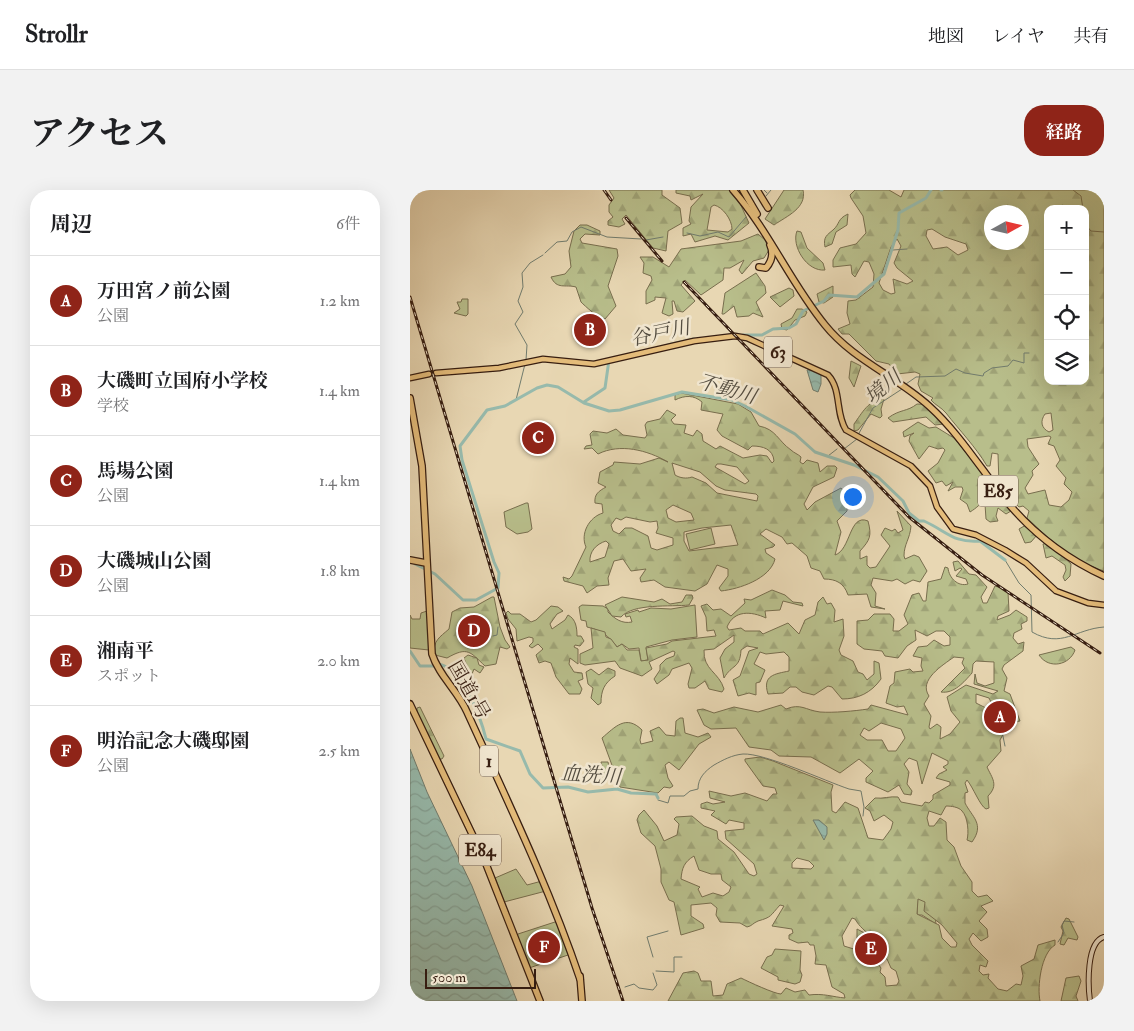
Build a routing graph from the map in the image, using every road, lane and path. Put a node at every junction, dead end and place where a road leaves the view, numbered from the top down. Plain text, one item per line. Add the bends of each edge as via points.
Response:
1 (734, 190) edge
2 (739, 190) edge
3 (743, 190) edge
4 (752, 206) junction
5 (757, 221) junction
6 (767, 232) junction
7 (797, 286) junction
8 (808, 301) junction
9 (436, 373) dead end
10 (429, 374) dead end
11 (410, 378) edge
12 (410, 398) edge
13 (410, 560) edge
14 (426, 564) junction
15 (1104, 575) edge
16 (1104, 605) edge
17 (410, 704) edge
18 (410, 709) edge
19 (1104, 937) edge
20 (529, 973) junction
21 (539, 1001) edge
22 (546, 1001) edge
23 (582, 1001) edge
24 (1090, 1001) edge

1 - 5 highway, E85
1 - 6 highway, E85
2 - 4 highway
3 - 4 highway
4 - 6 highway
5 - 7 highway, E85
5 - 7 highway via 772,253 770,264 766,268 759,267 765,270 772,264 779,264
6 - 8 highway, E85
7 - 8 highway, E85
8 - 15 highway, E85 via 853,351 930,404 1030,524 1065,552
9 - 16 main road, 63 via 494,369 543,359 587,364 689,341 744,337 828,375 835,387 844,426 911,466 930,486 949,527 993,544 1026,564 1056,591
10 - 11 main road
12 - 14 highway, 国道1号 / 1 via 422,466
13 - 14 highway
14 - 23 highway, 国道1号 / 1 via 430,647 434,660 466,710 552,893 577,959
17 - 20 highway, E84 via 484,860
18 - 21 highway, E84 via 482,860
19 - 24 main road via 1096,942 1087,975
20 - 21 highway, E84
20 - 22 highway via 540,997

